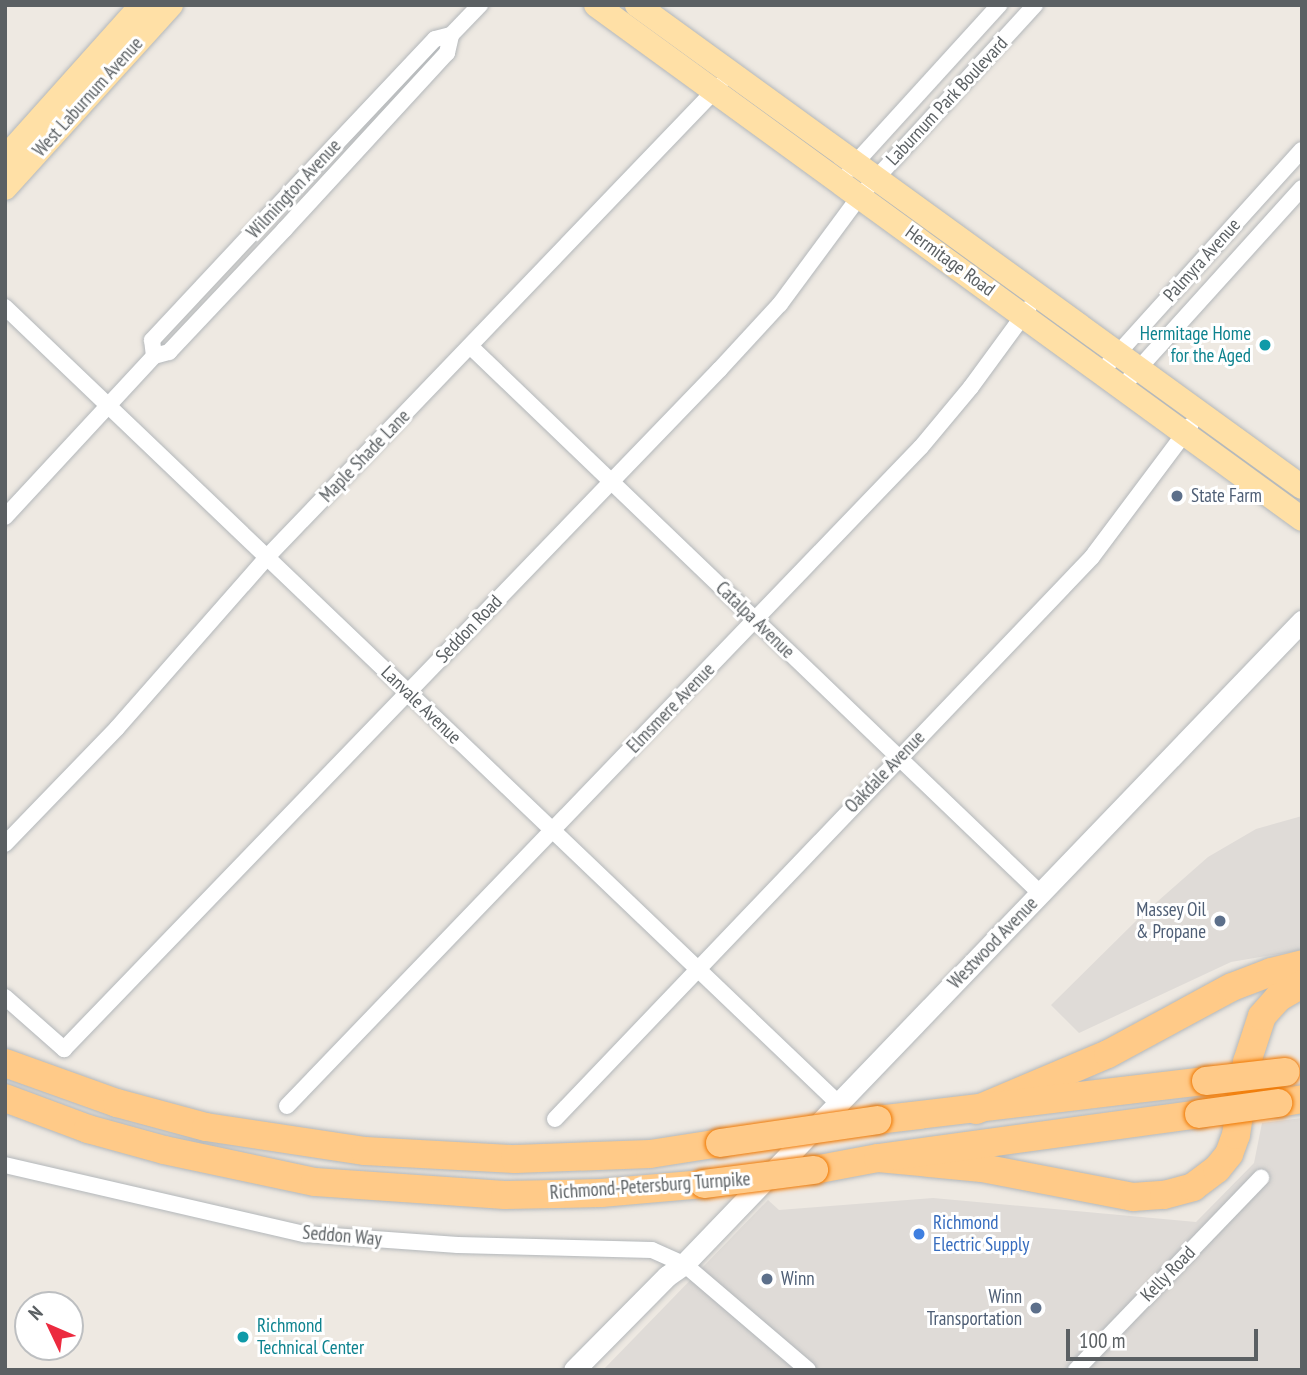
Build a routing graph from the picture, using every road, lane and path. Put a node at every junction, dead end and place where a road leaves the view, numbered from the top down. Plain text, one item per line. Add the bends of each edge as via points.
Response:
1 (142, 5) edge
2 (171, 5) edge
3 (480, 5) edge
4 (637, 5) edge
5 (999, 5) edge
6 (1035, 5) edge
7 (598, 6) edge
8 (452, 35) junction
9 (723, 82) junction
10 (1302, 150) edge
11 (5, 158) edge
12 (847, 172) junction
13 (868, 187) junction
14 (5, 188) edge
15 (1302, 188) edge
16 (286, 196) junction
17 (302, 210) junction
18 (1031, 305) junction
19 (5, 307) edge
20 (470, 346) junction
21 (154, 356) junction
22 (1110, 362) junction
23 (1131, 377) junction
24 (108, 405) junction
25 (1193, 422) junction
26 (612, 482) junction
27 (1302, 486) edge
28 (5, 517) edge
29 (1302, 519) edge
30 (267, 557) junction
31 (755, 620) junction
32 (1302, 621) edge
33 (408, 692) junction
34 (898, 758) junction
35 (552, 832) junction
36 (5, 844) edge
37 (1040, 893) junction
38 (1302, 964) edge
39 (695, 970) junction
40 (1302, 984) edge
41 (5, 997) edge
42 (5, 1063) edge
43 (1293, 1071) edge
44 (5, 1098) edge
45 (1290, 1101) edge
46 (838, 1103) junction
47 (288, 1106) dead end
48 (976, 1110) junction
49 (555, 1119) dead end
50 (878, 1158) junction
51 (5, 1165) edge
52 (1261, 1178) dead end
53 (684, 1264) junction
54 (574, 1370) edge
55 (589, 1370) edge
56 (808, 1370) edge
57 (1076, 1370) edge

1 - 11 main road, West Laburnum Avenue
2 - 14 main road, West Laburnum Avenue
3 - 8 street, Wilmington Avenue
4 - 9 main road, Hermitage Road
5 - 12 street, Laburnum Park Boulevard
6 - 13 street, Laburnum Park Boulevard
7 - 9 main road, Hermitage Road
8 - 16 street, Wilmington Avenue via 435,39
8 - 17 street, Wilmington Avenue via 447,53
9 - 12 main road, Hermitage Road
9 - 20 street, Maple Shade Lane
10 - 22 street, Palmyra Avenue
12 - 13 main road, Hermitage Road
13 - 18 main road, Hermitage Road
13 - 26 street, Seddon Road via 780,304
15 - 23 street, Palmyra Avenue
16 - 17 street
16 - 21 street, Wilmington Avenue via 152,340
17 - 21 street, Wilmington Avenue via 169,352
18 - 22 main road, Hermitage Road
18 - 31 street, Elmsmere Avenue via 943,424
19 - 24 street, Lanvale Avenue
20 - 26 street, Catalpa Avenue
20 - 30 street, Maple Shade Lane
21 - 24 street, Wilmington Avenue
22 - 23 main road, Hermitage Road
23 - 25 main road, Hermitage Road
24 - 28 street, Wilmington Avenue
24 - 30 street, Lanvale Avenue
25 - 27 main road, Hermitage Road
25 - 29 main road, Hermitage Road
25 - 34 street, Oakdale Avenue via 1109,538
26 - 31 street, Catalpa Avenue
26 - 33 street, Seddon Road
30 - 33 street, Lanvale Avenue
30 - 36 street, Maple Shade Lane via 117,728
31 - 34 street, Catalpa Avenue
31 - 35 street, Elmsmere Avenue
32 - 37 main road, Westwood Avenue
33 - 35 street, Lanvale Avenue
33 - 41 street, Seddon Road via 64,1049
34 - 37 street, Catalpa Avenue
34 - 39 street, Oakdale Avenue
35 - 39 street, Lanvale Avenue
35 - 47 street, Elmsmere Avenue
37 - 46 main road, Westwood Avenue
38 - 48 highway via 1232,987 1108,1054
39 - 46 street, Lanvale Avenue
39 - 49 street, Oakdale Avenue
40 - 50 highway via 1278,998 1262,1016 1247,1062 1236,1135 1217,1169 1193,1187 1133,1197 982,1168
42 - 48 highway, Richmond-Petersburg Turnpike, bridge via 117,1103 206,1127 365,1151 515,1159 650,1154
43 - 48 highway, Richmond-Petersburg Turnpike, bridge
44 - 50 highway, Richmond-Petersburg Turnpike, bridge via 88,1129 164,1150 315,1182 505,1195 601,1193 704,1184
45 - 50 highway, Richmond-Petersburg Turnpike, bridge
46 - 53 main road, Westwood Avenue
51 - 53 street, Seddon Way via 305,1234 458,1245 652,1250
52 - 57 street, Kelly Road
53 - 54 main road, Westwood Avenue
53 - 55 main road, Westwood Avenue via 677,1279
53 - 56 street

